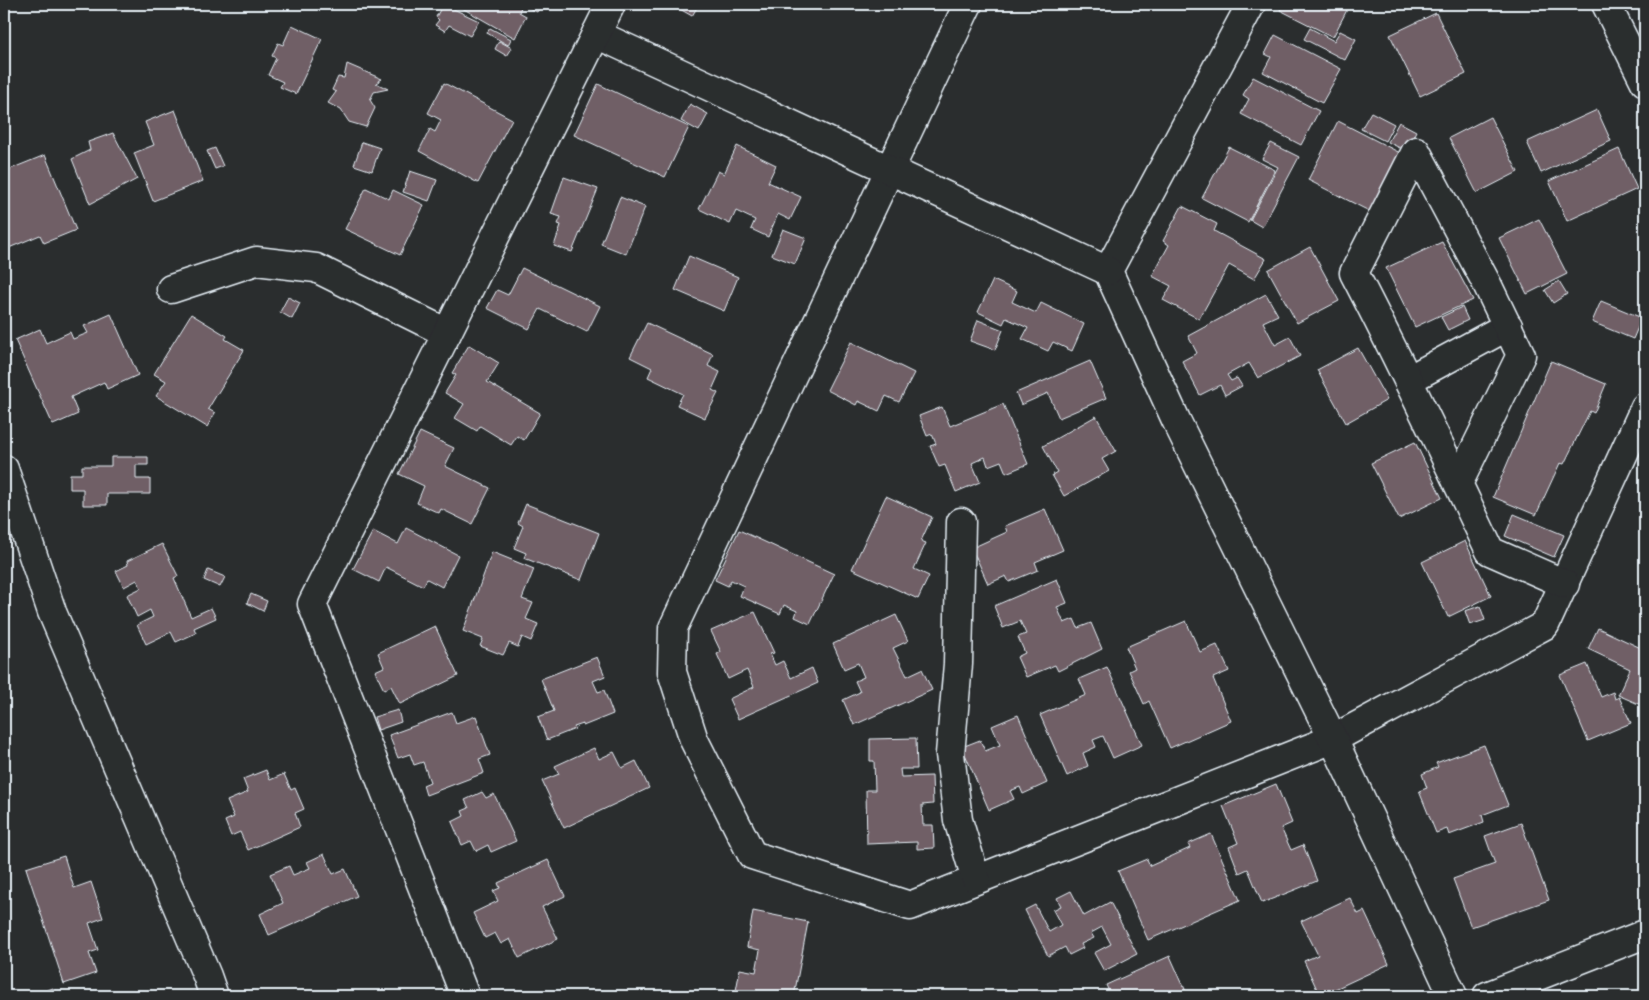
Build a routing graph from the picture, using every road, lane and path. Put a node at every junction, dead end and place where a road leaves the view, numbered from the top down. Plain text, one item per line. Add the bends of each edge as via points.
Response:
1 (611, 4) edge
2 (968, 4) edge
3 (1251, 4) edge
4 (1606, 4) edge
5 (596, 34) junction
6 (1645, 82) edge
7 (891, 170) junction
8 (1108, 271) junction
9 (172, 289) dead end
10 (1508, 326) junction
11 (446, 333) junction
12 (1410, 379) junction
13 (1645, 407) edge
14 (4, 468) edge
15 (1458, 484) junction
16 (961, 522) dead end
17 (1565, 584) junction
18 (1333, 739) junction
19 (976, 880) junction
20 (1645, 934) edge
21 (214, 996) edge
22 (465, 996) edge
23 (1453, 996) edge
24 (1487, 996) edge

1 - 5 street
2 - 7 street
3 - 8 street
4 - 6 street
5 - 7 street
5 - 11 street
7 - 8 street
7 - 19 street via 673,628 672,672 694,740 752,855 910,906
8 - 18 street via 1176,420
9 - 11 street via 256,261 316,268
10 - 12 street
10 - 12 street via 1416,152 1354,273
10 - 15 street via 1522,355
11 - 22 street via 312,604
12 - 15 street
13 - 17 street
14 - 21 street via 52,612
15 - 17 street via 1490,551
16 - 19 street via 958,664 950,754 958,820
17 - 18 street via 1545,625
18 - 19 street
18 - 23 street
20 - 24 street

